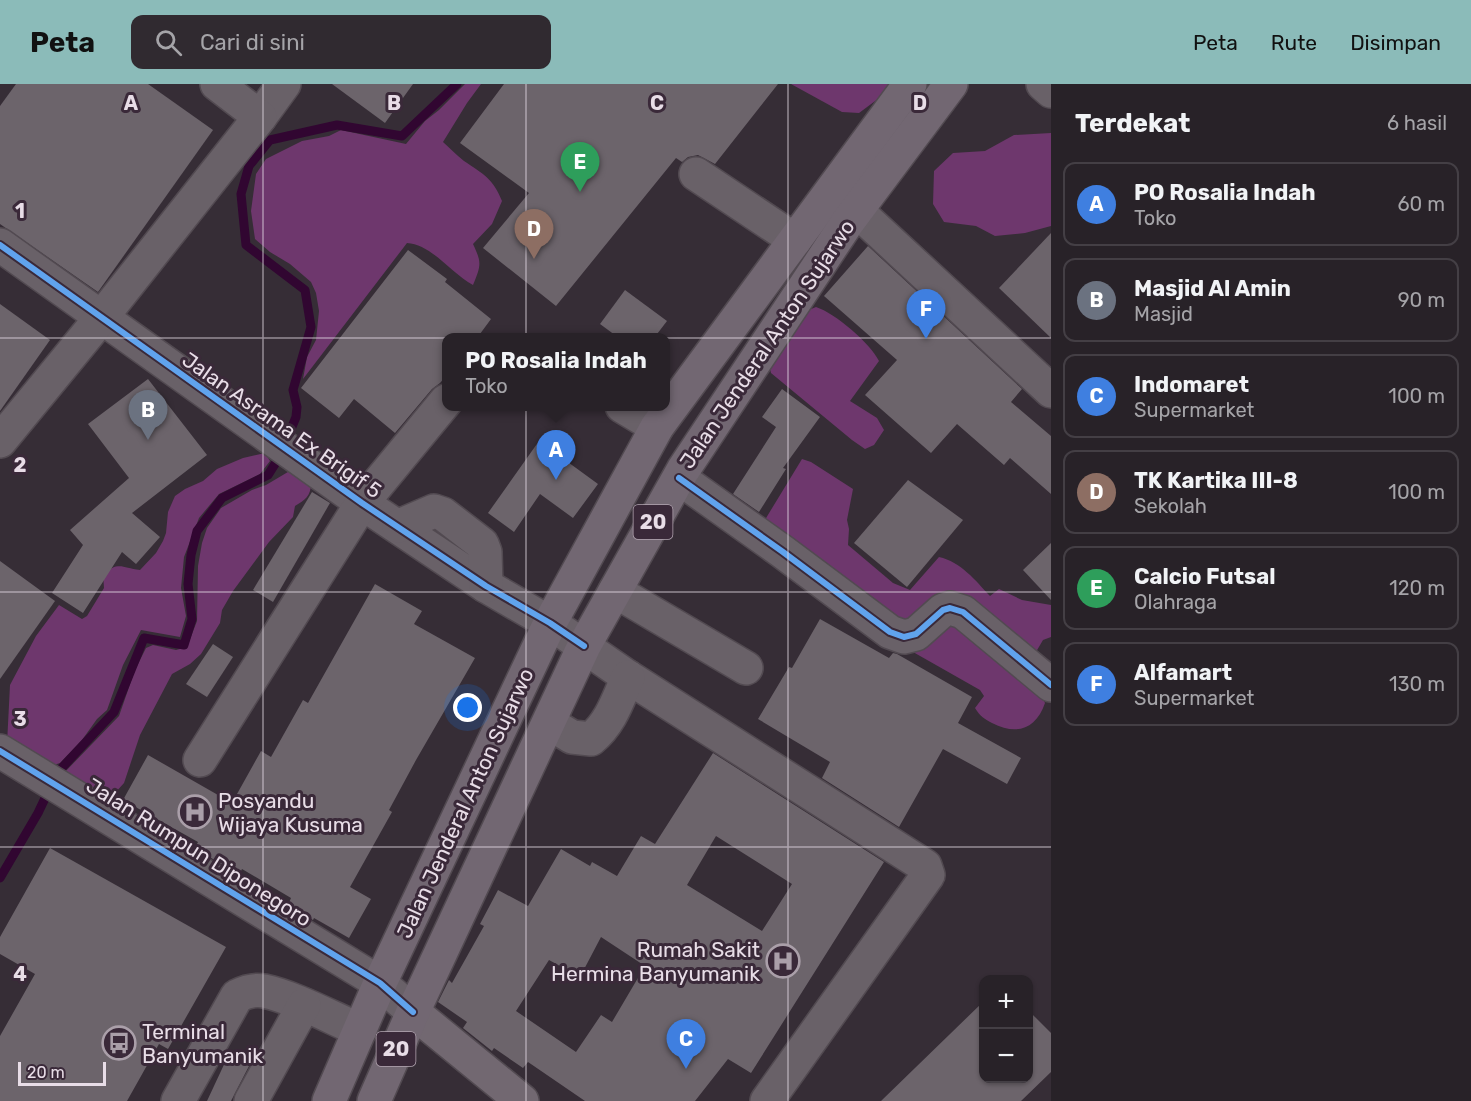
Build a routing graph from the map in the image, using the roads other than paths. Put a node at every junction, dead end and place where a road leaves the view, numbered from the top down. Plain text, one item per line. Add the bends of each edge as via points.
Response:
1 (216, 84) edge
2 (284, 84) edge
3 (910, 84) edge
4 (951, 84) edge
5 (1043, 84) edge
6 (1051, 91) edge
7 (260, 117) junction
8 (696, 174) dead end
9 (856, 210) junction
10 (795, 240) junction
11 (0, 245) edge
12 (101, 318) junction
13 (1051, 391) edge
14 (442, 407) edge
15 (670, 409) edge
16 (630, 411) edge
17 (669, 411) edge
18 (657, 427) junction
19 (0, 441) edge
20 (679, 478) junction
21 (362, 503) junction
22 (615, 591) junction
23 (550, 623) junction
24 (584, 646) junction
25 (746, 668) dead end
26 (628, 677) junction
27 (1051, 686) edge
28 (549, 723) junction
29 (0, 751) edge
30 (200, 759) dead end
31 (380, 983) junction
32 (304, 1005) junction
33 (416, 1005) junction
34 (360, 1030) junction
35 (178, 1101) edge
36 (251, 1101) edge
37 (329, 1101) edge
38 (374, 1101) edge
39 (522, 1101) edge
40 (767, 1101) edge

1 - 7 street
2 - 7 street
3 - 10 highway, Jalan Jenderal Anton Sujarwo / 20
4 - 9 highway, Jalan Jenderal Anton Sujarwo / 20
5 - 6 street
7 - 12 street
8 - 10 street
9 - 13 street
9 - 20 highway, Jalan Jenderal Anton Sujarwo / 20
10 - 15 highway, Jalan Jenderal Anton Sujarwo / 20
11 - 12 street, Jalan Asrama Ex Brigif 5
12 - 19 street
12 - 21 street, Jalan Asrama Ex Brigif 5
14 - 21 street, Jalan Asrama Ex Brigif 5
16 - 18 street
17 - 18 highway, Jalan Jenderal Anton Sujarwo / 20
18 - 23 highway, Jalan Jenderal Anton Sujarwo / 20
20 - 22 highway, Jalan Jenderal Anton Sujarwo / 20
20 - 27 street via 890,632 904,637 916,634 943,610 963,612
21 - 23 street, Jalan Asrama Ex Brigif 5 via 486,586
21 - 30 street, Jalan Asrama Ex Brigif 5
22 - 24 highway, Jalan Jenderal Anton Sujarwo / 20
22 - 25 street
23 - 24 street
23 - 31 highway, Jalan Jenderal Anton Sujarwo / 20
24 - 26 street
24 - 28 highway, Jalan Jenderal Anton Sujarwo / 20
26 - 28 street via 614,711 591,739 572,737
26 - 40 street via 924,866 928,875
28 - 33 highway, Jalan Jenderal Anton Sujarwo / 20
29 - 31 street, Jalan Rumpun Diponegoro
31 - 33 street, Jalan Rumpun Diponegoro
31 - 34 highway, 20
32 - 34 street
32 - 35 street via 263,991 247,991 237,996
32 - 36 street
33 - 38 highway, 20
33 - 39 main road
34 - 37 highway, 20

